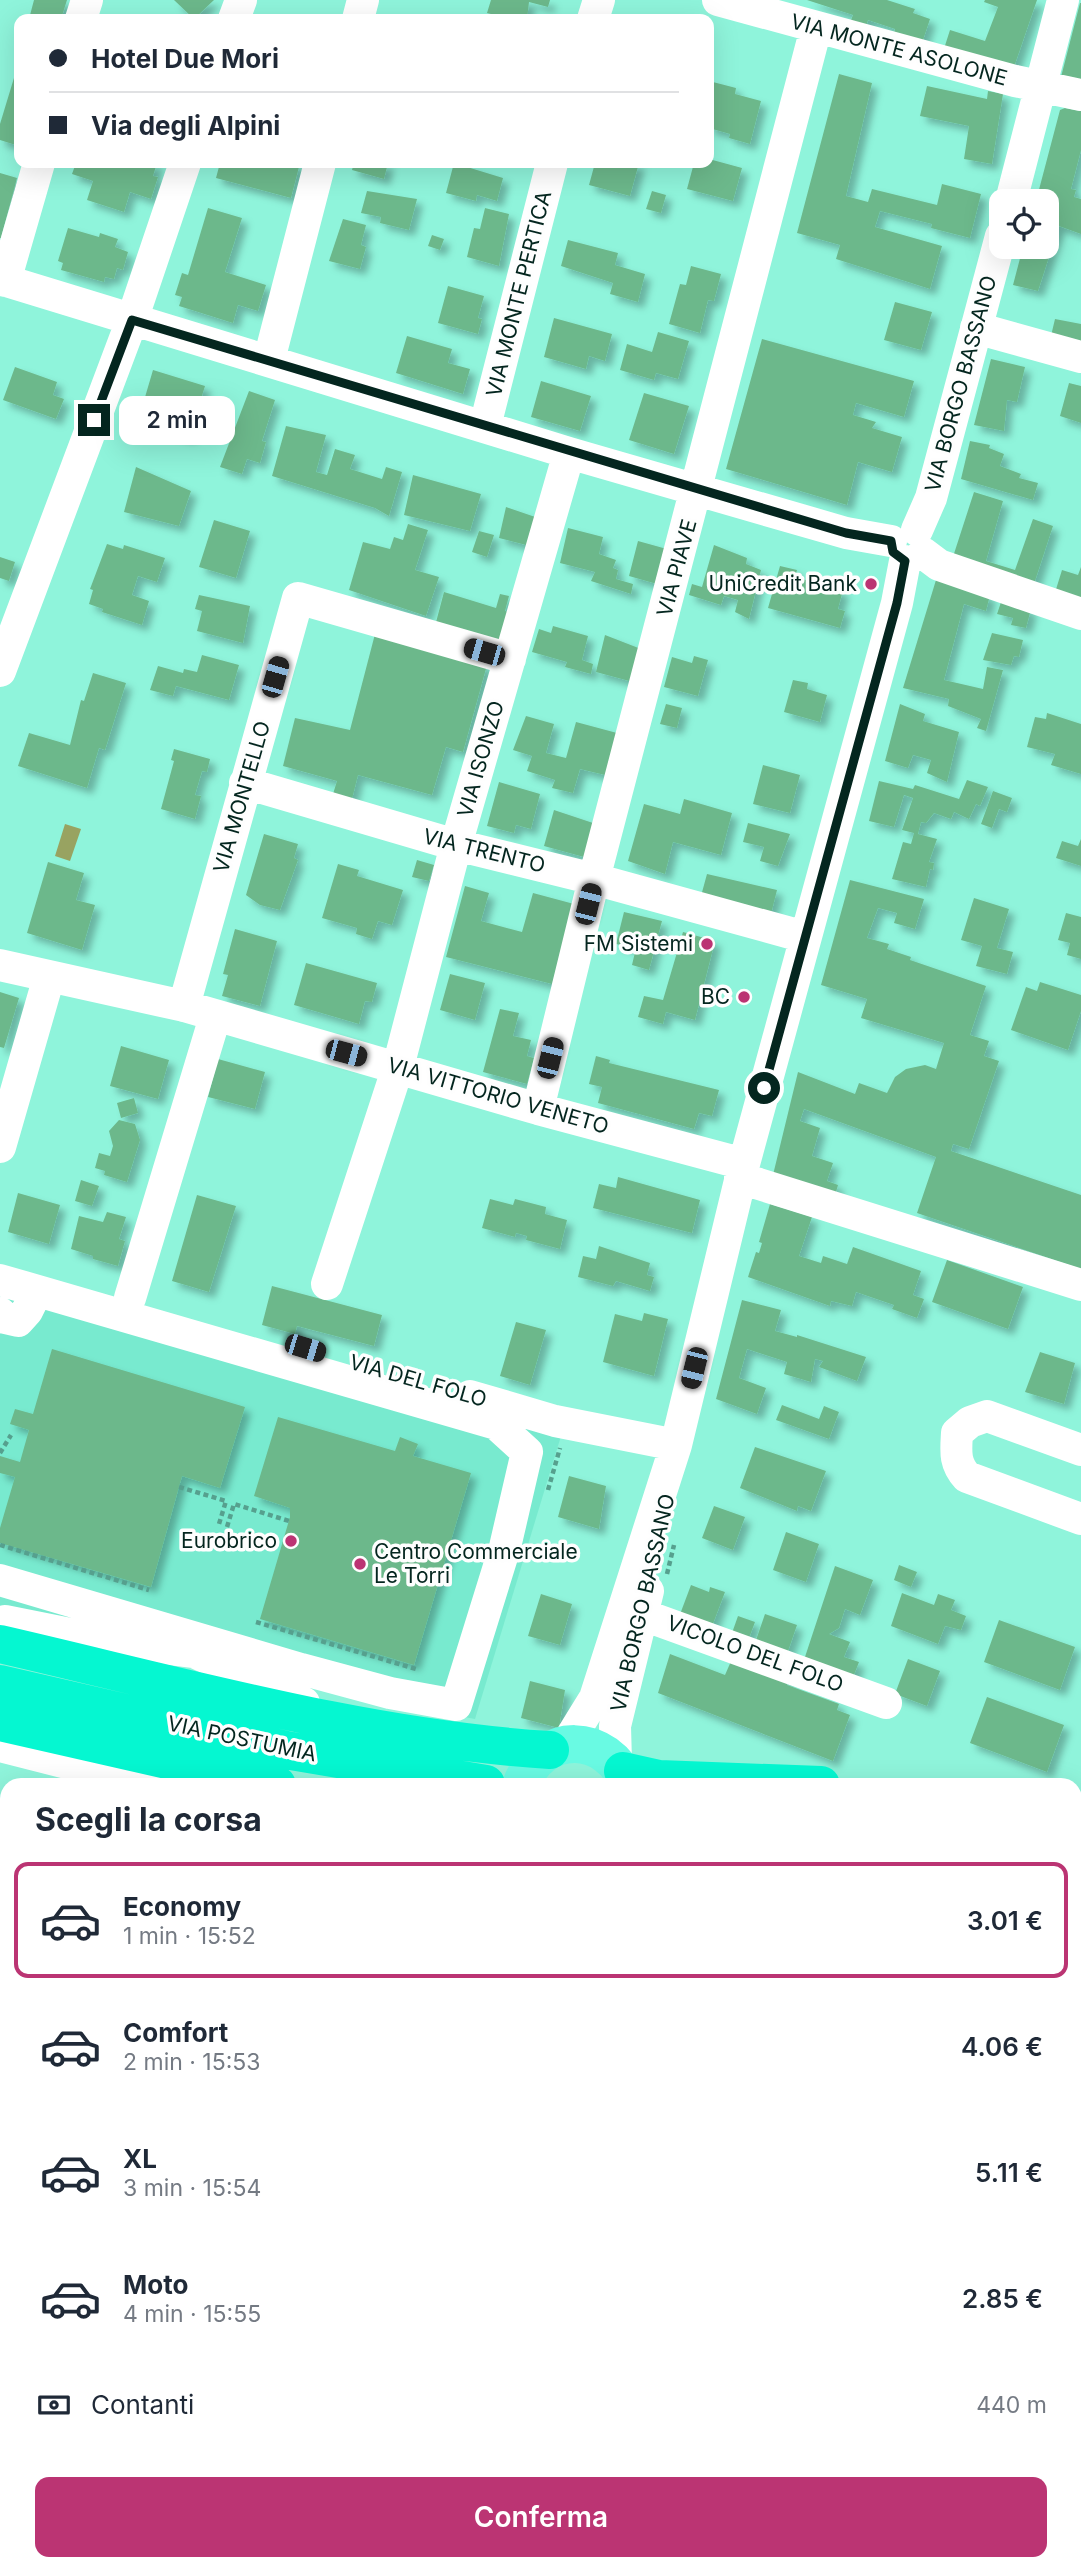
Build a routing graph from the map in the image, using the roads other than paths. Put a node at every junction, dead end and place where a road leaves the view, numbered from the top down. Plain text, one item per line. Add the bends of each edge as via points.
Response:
1 (718, 0) edge
2 (1063, 0) edge
3 (816, 28) junction
4 (1041, 86) junction
5 (1081, 94) edge
6 (37, 168) edge
7 (183, 168) edge
8 (319, 168) edge
9 (551, 168) edge
10 (1014, 189) edge
11 (995, 259) edge
12 (2, 280) edge
13 (132, 320) junction
14 (976, 328) junction
15 (1081, 357) edge
16 (269, 360) junction
17 (485, 426) junction
18 (569, 453) junction
19 (698, 489) junction
20 (909, 546) junction
21 (1081, 614) edge
22 (510, 659) junction
23 (0, 671) edge
24 (245, 783) junction
25 (456, 845) junction
26 (594, 879) junction
27 (805, 937) junction
28 (0, 965) edge
29 (49, 977) junction
30 (184, 1006) junction
31 (215, 1017) junction
32 (398, 1067) junction
33 (538, 1109) junction
34 (0, 1147) edge
35 (742, 1171) junction
36 (0, 1261) edge
37 (0, 1280) edge
38 (327, 1284) dead end
39 (1081, 1285) edge
40 (37, 1291) junction
41 (131, 1298) junction
42 (0, 1313) edge
43 (676, 1445) junction
44 (1081, 1450) edge
45 (1081, 1519) edge
46 (0, 1580) edge
47 (633, 1611) junction
48 (2, 1620) edge
49 (0, 1684) edge
50 (886, 1703) dead end
51 (344, 1720) junction
52 (0, 1722) edge
53 (0, 1746) edge
54 (558, 1747) junction
55 (623, 1773) edge
56 (126, 1778) edge
57 (244, 1778) edge
58 (464, 1778) edge
59 (511, 1778) edge
60 (653, 1778) edge

1 - 3 street, VIA MONTE ASOLONE
2 - 4 street
3 - 4 street, VIA MONTE ASOLONE
3 - 19 street, VIA PIAVE
4 - 5 street, VIA MONTE ASOLONE
4 - 10 street
6 - 12 street
7 - 13 street
8 - 16 street
9 - 17 street, VIA MONTE PERTICA
11 - 14 street, VIA BORGO BASSANO
12 - 13 street
13 - 16 street
13 - 23 street
14 - 15 street
14 - 20 street, VIA BORGO BASSANO via 931,498
16 - 17 street
17 - 18 street
18 - 19 street
18 - 22 street, VIA ISONZO
19 - 20 street via 846,533
19 - 26 street, VIA PIAVE
20 - 21 street via 939,565
20 - 27 street, VIA BORGO BASSANO
22 - 24 street, VIA MONTELLO via 298,598
22 - 25 street, VIA ISONZO
24 - 25 street, VIA TRENTO
24 - 30 street, VIA MONTELLO
25 - 26 street, VIA TRENTO
25 - 32 street, VIA ISONZO
26 - 27 street, VIA TRENTO
26 - 33 street, VIA PIAVE
27 - 35 street, VIA BORGO BASSANO
28 - 29 street, VIA VITTORIO VENETO
29 - 30 street, VIA VITTORIO VENETO
29 - 34 street
30 - 31 street, VIA VITTORIO VENETO
31 - 32 street, VIA VITTORIO VENETO
31 - 41 street
32 - 33 street, VIA VITTORIO VENETO
32 - 38 street, VIA ISONZO
33 - 35 street, VIA VITTORIO VENETO
35 - 39 street, VIA VITTORIO VENETO
35 - 43 street, VIA BORGO BASSANO
36 - 41 street, VIA DEL FOLO
37 - 40 street
40 - 42 street via 18,1321
40 - 46 street via 496,1424 527,1452 506,1547 456,1704 390,1693 301,1669
41 - 43 street, VIA DEL FOLO via 555,1421
43 - 47 street, VIA BORGO BASSANO
44 - 45 street via 987,1416 957,1433 955,1453 967,1477
47 - 50 street, VICOLO DEL FOLO
47 - 54 street, VIA BORGO BASSANO via 595,1698
47 - 55 street, VIA BORGO BASSANO via 615,1726
48 - 51 highway via 194,1689
48 - 51 street via 105,1641 194,1652
49 - 58 highway, VIA POSTUMIA via 291,1751
51 - 54 highway via 436,1737
52 - 57 highway
53 - 56 street
54 - 55 main road via 583,1744 599,1749
54 - 59 main road, VIA BORGO BASSANO
55 - 60 highway

